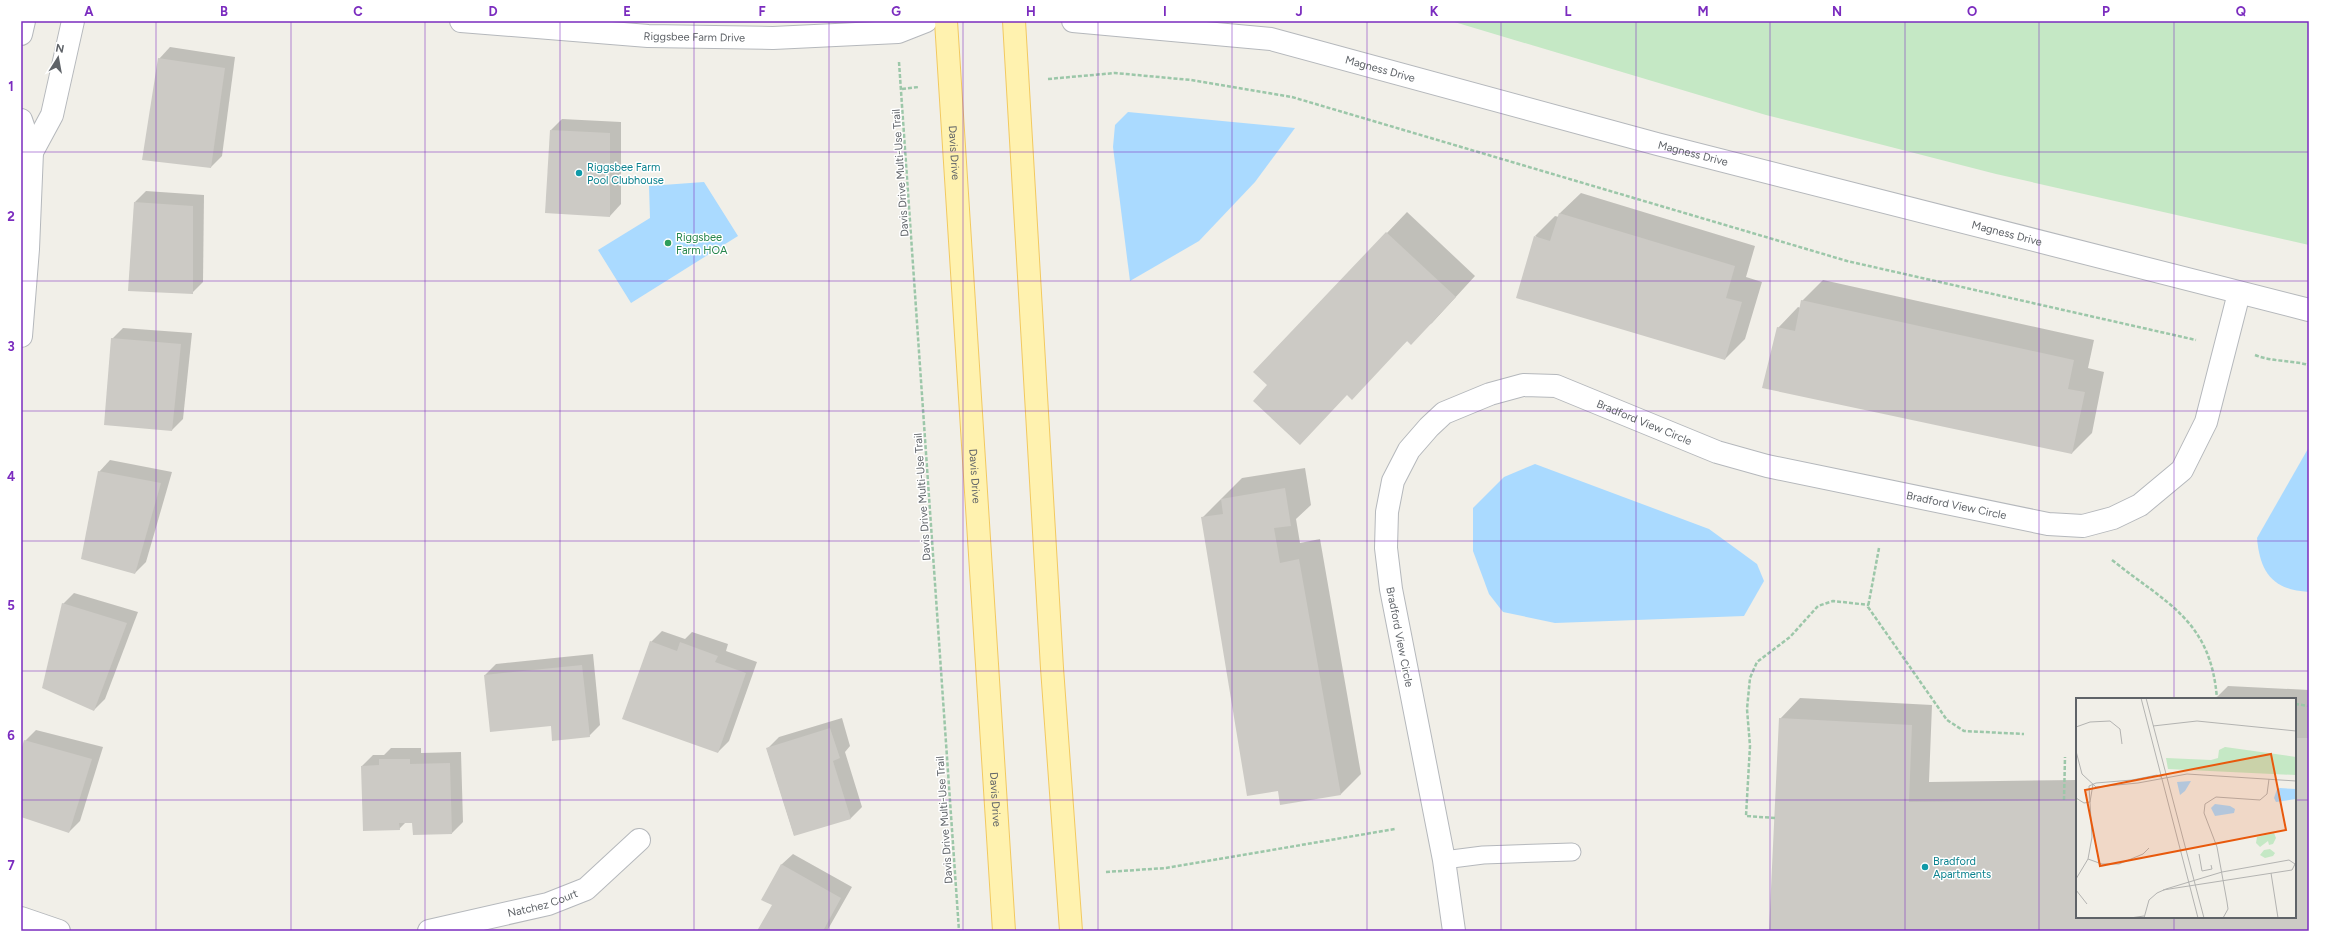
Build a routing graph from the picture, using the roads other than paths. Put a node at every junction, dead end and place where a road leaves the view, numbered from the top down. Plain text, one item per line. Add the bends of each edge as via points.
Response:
1 (24, 21) edge
2 (73, 21) edge
3 (462, 21) edge
4 (926, 21) edge
5 (946, 21) edge
6 (1014, 21) edge
7 (1073, 21) edge
8 (21, 34) edge
9 (21, 120) edge
10 (27, 152) edge
11 (2239, 293) junction
12 (2309, 310) edge
13 (21, 336) edge
14 (639, 840) dead end
15 (1572, 852) dead end
16 (1444, 860) junction
17 (21, 918) edge
18 (59, 931) edge
19 (429, 931) edge
20 (1004, 931) edge
21 (1071, 931) edge
22 (1454, 931) edge

1 - 8 street
2 - 10 street via 52,115
3 - 4 street, Riggsbee Farm Drive via 648,36 773,38 898,32
5 - 20 main road, Davis Drive
6 - 21 main road via 1052,668
7 - 11 street, Magness Drive via 1271,39 1657,144
9 - 10 street
10 - 13 street via 28,249
11 - 12 street, Magness Drive
11 - 16 street, Bradford View Circle via 2206,422 2182,470 2140,505 2113,518 2084,526 2048,524 1767,466 1717,452 1556,386 1523,386 1490,394 1444,413 1409,450 1393,481 1387,512 1386,548 1391,589
14 - 19 street, Natchez Court via 586,889 548,904
15 - 16 lane via 1483,855
16 - 22 street, Bradford View Circle
17 - 18 street

